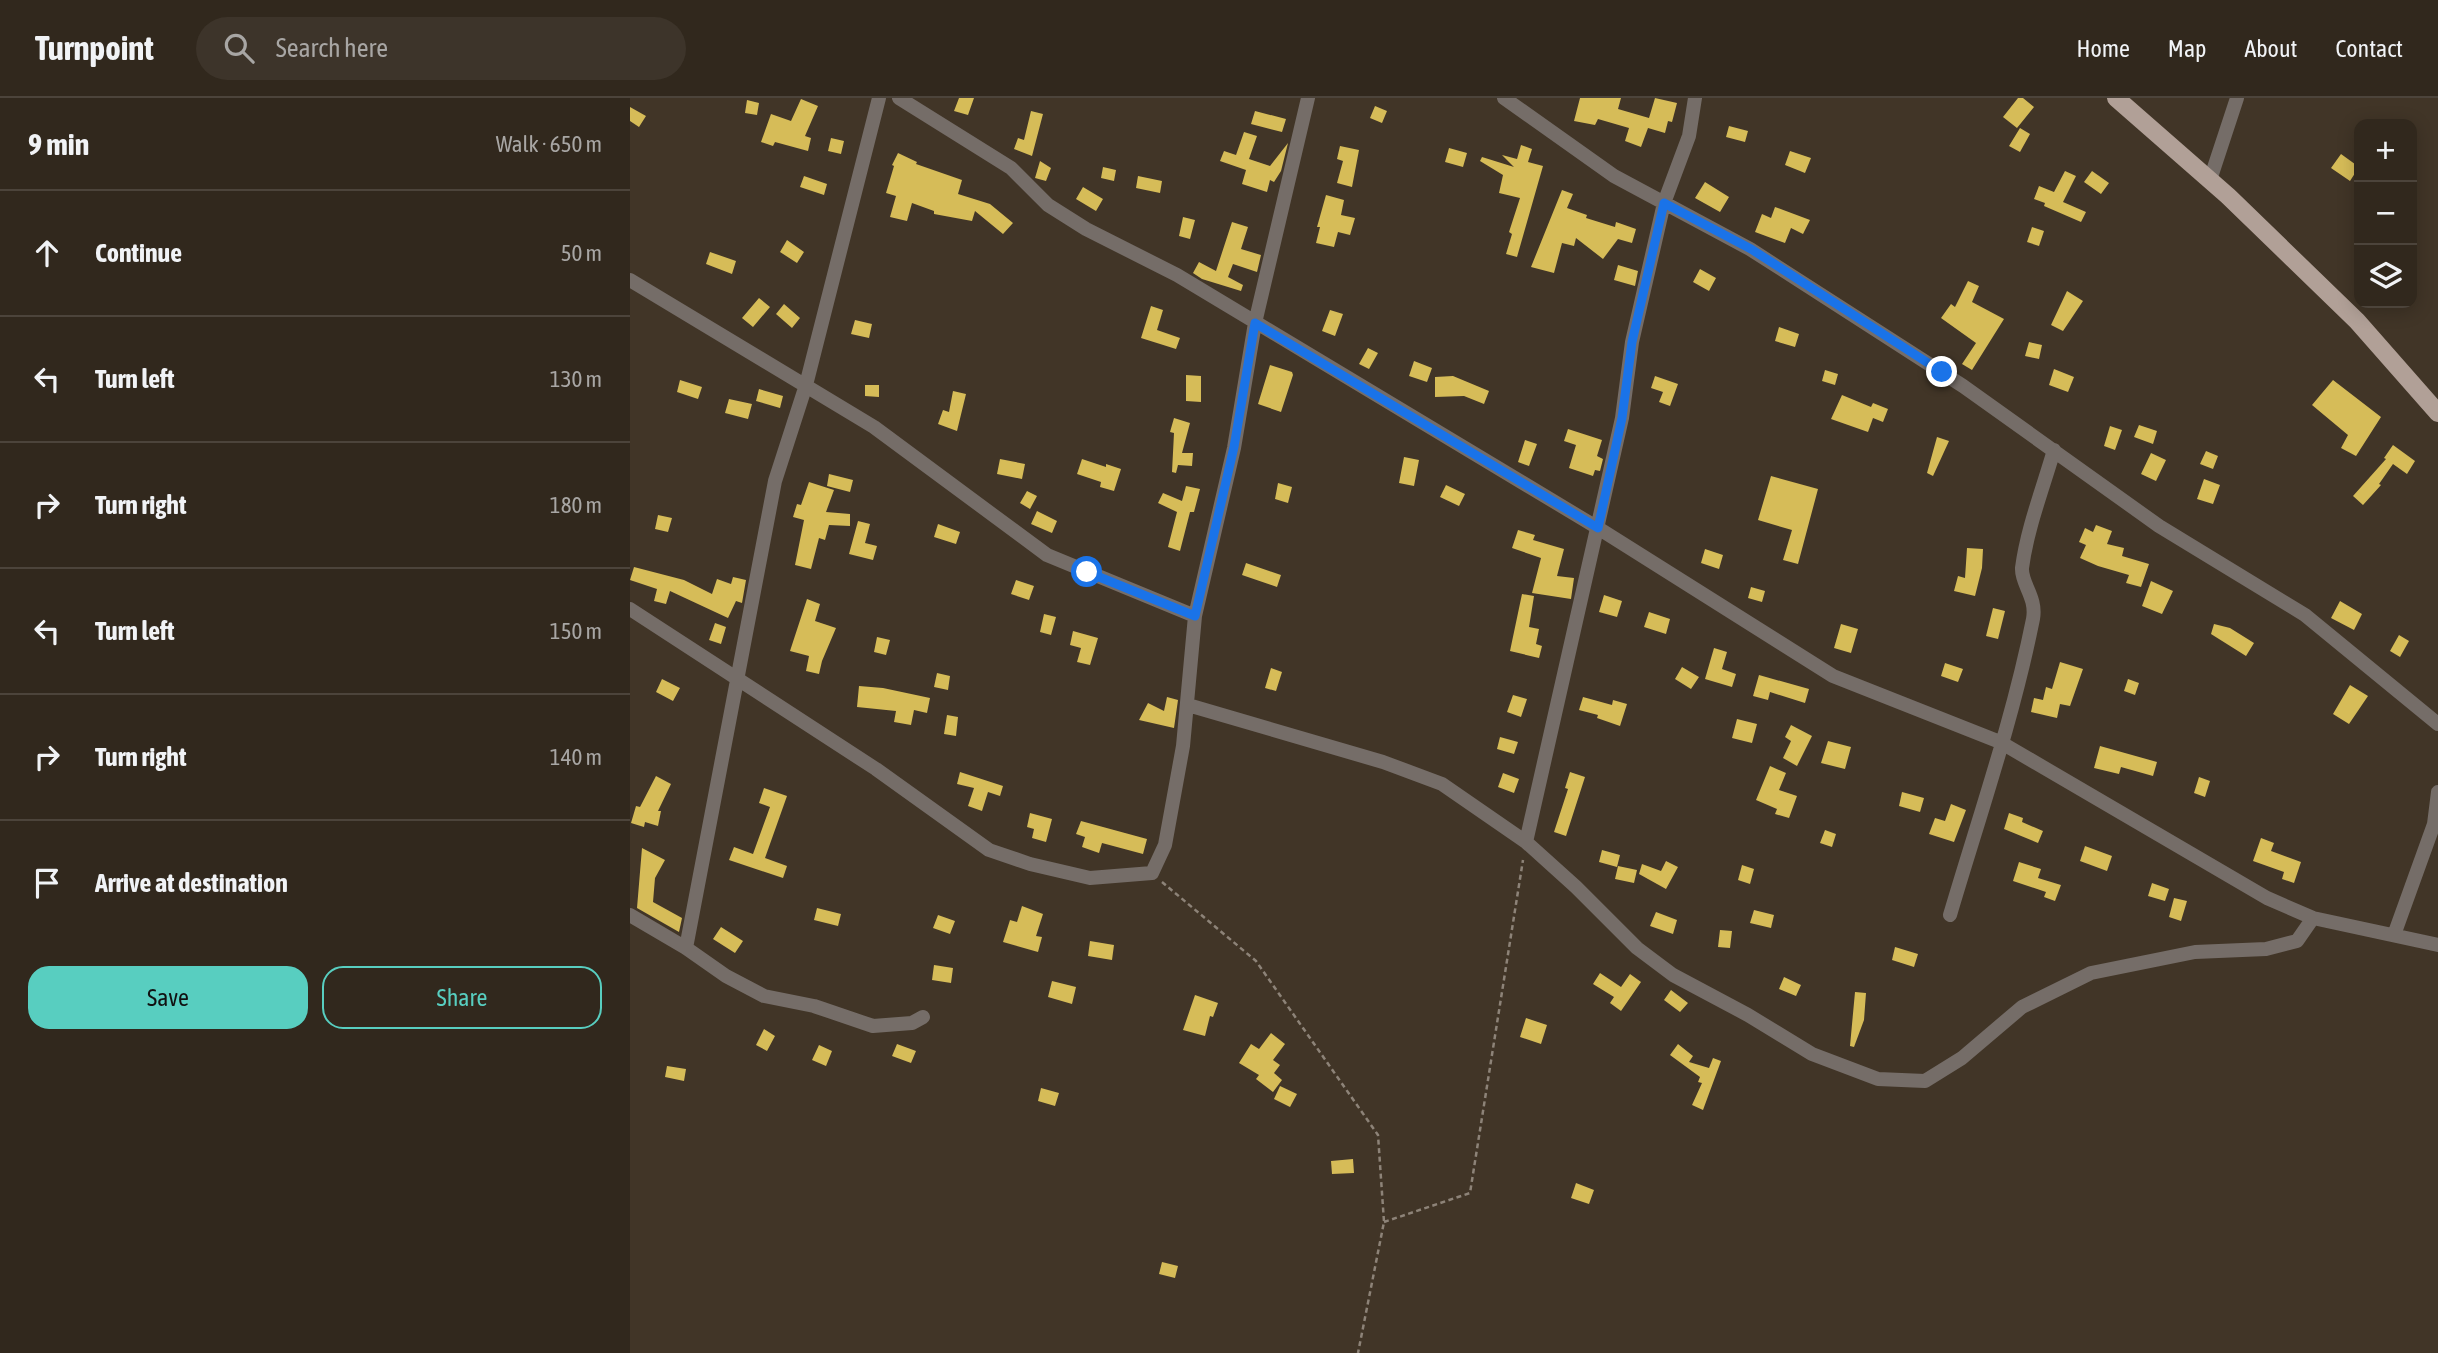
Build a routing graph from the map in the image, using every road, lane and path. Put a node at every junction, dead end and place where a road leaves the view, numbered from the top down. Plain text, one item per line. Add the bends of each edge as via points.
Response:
1 (879, 98) edge
2 (899, 98) edge
3 (1308, 98) edge
4 (1504, 98) edge
5 (1695, 98) edge
6 (2116, 98) edge
7 (2237, 98) edge
8 (2210, 180) junction
9 (1664, 203) junction
10 (630, 280) edge
11 (1255, 323) junction
12 (806, 385) junction
13 (2438, 412) edge
14 (2054, 450) junction
15 (1598, 528) junction
16 (630, 609) edge
17 (1195, 616) junction
18 (739, 679) junction
19 (1188, 705) junction
20 (2438, 723) edge
21 (2000, 742) junction
22 (2438, 792) edge
23 (1526, 842) junction
24 (1152, 873) junction
25 (630, 915) edge
26 (1950, 915) dead end
27 (2313, 918) junction
28 (2395, 935) junction
29 (2438, 945) edge
30 (686, 948) junction
31 (923, 1017) dead end
32 (1384, 1222) junction
33 (1358, 1353) edge

1 - 12 street
2 - 11 street via 1011,169 1048,205
3 - 11 street
4 - 9 street via 1614,176
5 - 9 street via 1689,136
6 - 8 main road
7 - 8 street
8 - 13 main road via 2357,321
9 - 14 street via 1751,249
9 - 15 street via 1632,342 1622,418
10 - 12 street
11 - 15 street
11 - 17 street via 1234,447
12 - 17 street via 874,427 1047,555
12 - 18 street via 775,481
14 - 20 street via 2158,526 2305,615
14 - 21 street via 2022,572 2034,614
15 - 21 street via 1833,676
15 - 23 street
16 - 18 street
17 - 19 street
18 - 24 street via 989,850 1090,878
18 - 30 street
19 - 23 street via 1442,784
19 - 24 street via 1165,845
21 - 26 street
21 - 27 street via 2249,888
22 - 28 street via 2434,824
23 - 27 street via 1637,948 1673,975 1812,1054 1878,1079 1925,1081 1962,1058 2022,1007 2091,973 2195,952 2266,949 2297,940
23 - 32 path via 1470,1193
24 - 32 path via 1256,961 1378,1135
25 - 30 street
27 - 28 street
28 - 29 street
30 - 31 street via 764,996 814,1006 873,1026 912,1023
32 - 33 path

